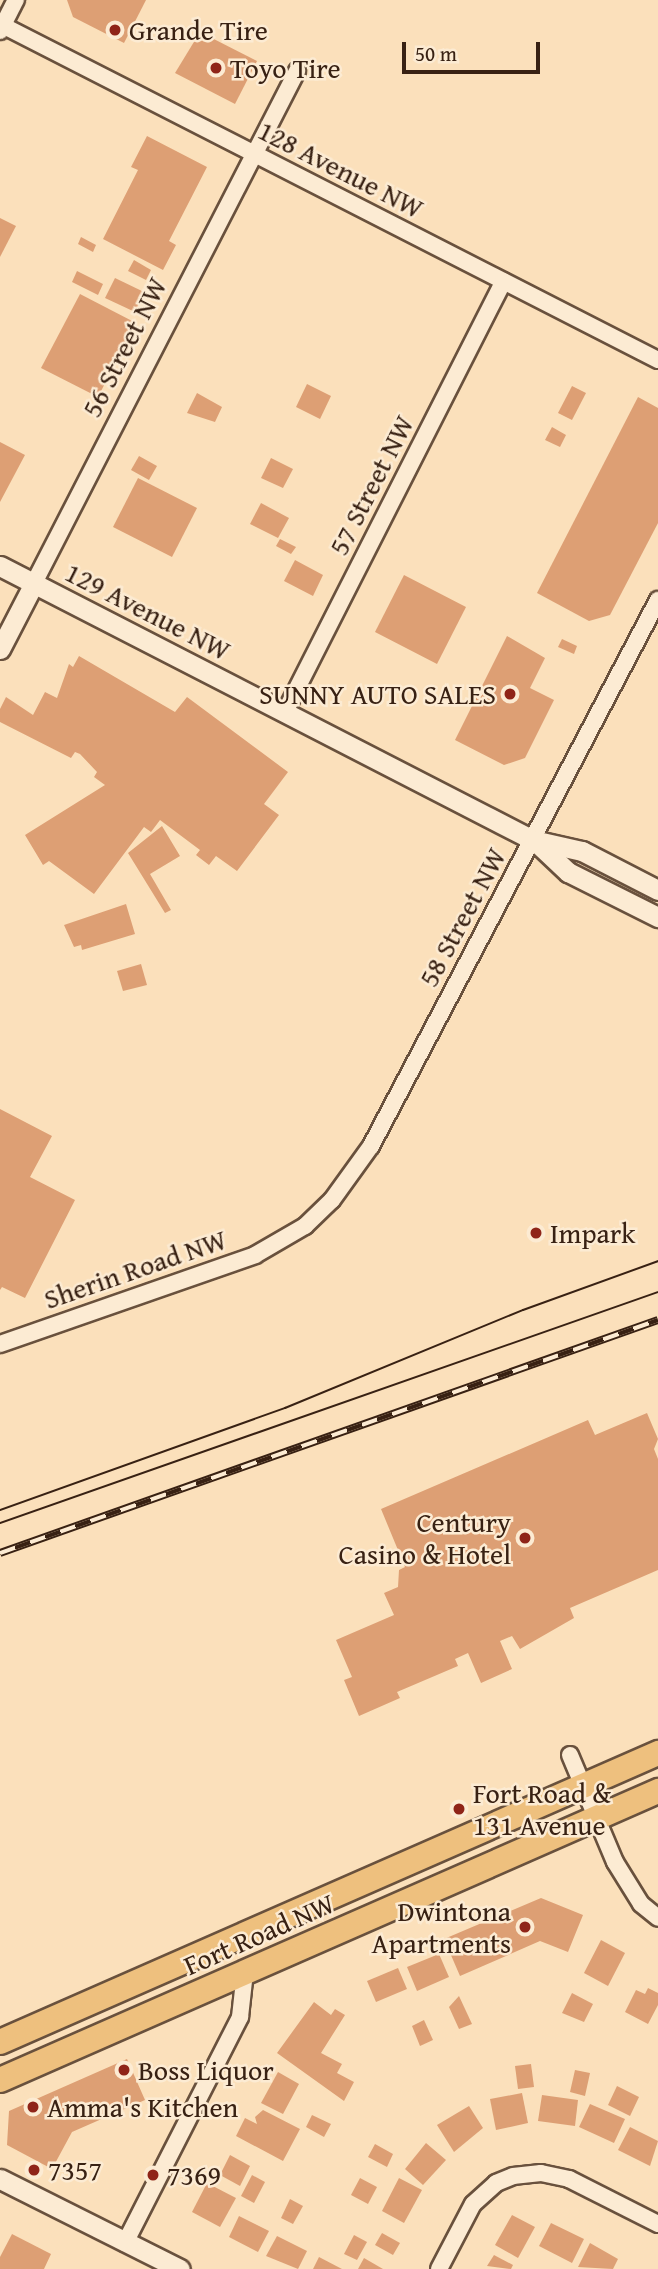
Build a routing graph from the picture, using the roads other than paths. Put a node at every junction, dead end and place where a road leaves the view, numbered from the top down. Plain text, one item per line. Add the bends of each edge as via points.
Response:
1 (16, 0) edge
2 (1, 27) edge
3 (297, 71) dead end
4 (255, 154) junction
5 (504, 281) junction
6 (658, 360) edge
7 (0, 566) edge
8 (34, 583) junction
9 (658, 600) edge
10 (0, 649) edge
11 (285, 712) junction
12 (533, 840) junction
13 (658, 890) edge
14 (658, 918) edge
15 (286, 1239) joint
16 (0, 1344) edge
17 (658, 1754) edge
18 (570, 1755) dead end
19 (583, 1786) junction
20 (658, 1791) edge
21 (596, 1818) junction
22 (658, 1918) edge
23 (245, 1972) junction
24 (0, 2042) edge
25 (0, 2080) edge
26 (1, 2178) edge
27 (658, 2224) edge
28 (125, 2243) junction
29 (180, 2269) edge
30 (439, 2269) edge

1 - 2 street
2 - 4 street, 128 Avenue NW
3 - 4 street, 56 Street NW
4 - 5 street, 128 Avenue NW
4 - 8 street, 56 Street NW
5 - 6 street, 128 Avenue NW
5 - 11 street, 57 Street NW
7 - 8 street, 129 Avenue NW
8 - 10 street, 56 Street NW
8 - 11 street, 129 Avenue NW
9 - 12 street, 58 Street NW
11 - 12 street, 129 Avenue NW
12 - 13 street, 129 Avenue NW via 582,851
12 - 14 street, 129 Avenue NW via 568,872
12 - 15 street, 58 Street NW via 359,1165 332,1200
15 - 16 street, Sherin Road NW via 255,1255
17 - 19 main road, Fort Road NW
18 - 19 street
19 - 21 street
19 - 24 main road, Fort Road NW
20 - 21 main road, Fort Road NW
21 - 22 street via 615,1862 641,1904
21 - 23 main road, Fort Road NW
23 - 25 main road, Fort Road NW
23 - 28 street via 240,2018
26 - 28 street
27 - 30 street via 569,2179 541,2173 513,2176 496,2183 473,2204
28 - 29 street

